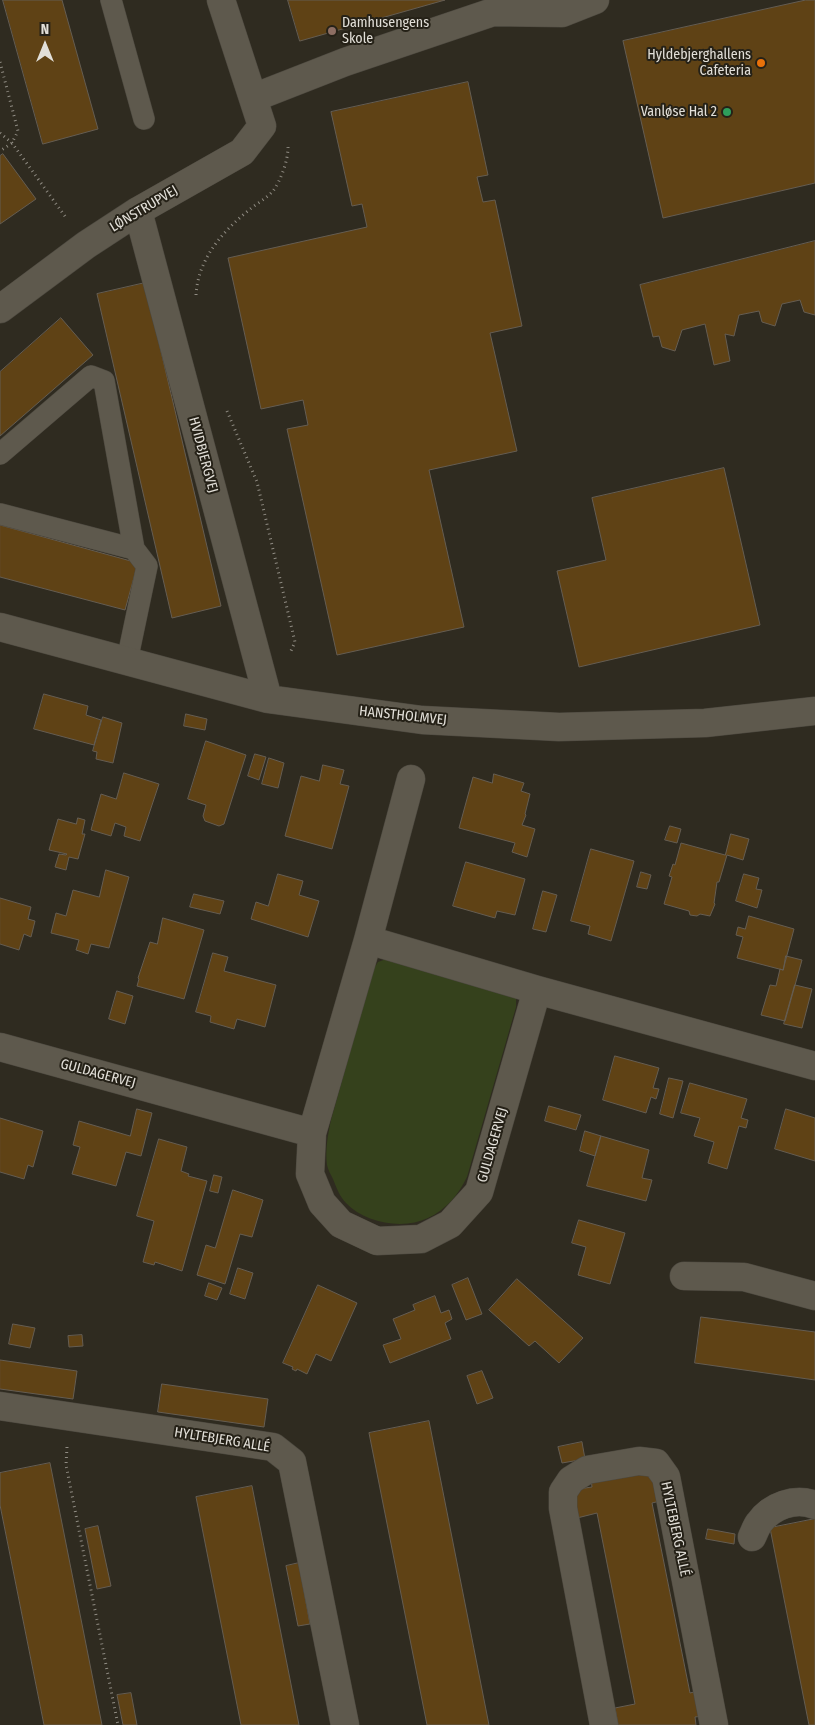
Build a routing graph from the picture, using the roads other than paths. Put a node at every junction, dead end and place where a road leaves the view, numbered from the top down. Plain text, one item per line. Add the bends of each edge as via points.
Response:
1 (112, 0) edge
2 (221, 0) edge
3 (595, 0) edge
4 (253, 98) junction
5 (144, 119) dead end
6 (138, 211) junction
7 (0, 309) edge
8 (0, 454) edge
9 (0, 514) edge
10 (134, 549) junction
11 (0, 627) edge
12 (127, 661) junction
13 (268, 699) junction
14 (815, 711) edge
15 (411, 778) dead end
16 (368, 940) junction
17 (537, 990) junction
18 (0, 1047) edge
19 (815, 1066) edge
20 (312, 1133) junction
21 (684, 1276) dead end
22 (815, 1296) edge
23 (0, 1406) edge
24 (815, 1506) edge
25 (752, 1537) dead end
26 (345, 1725) edge
27 (604, 1725) edge
28 (714, 1725) edge

1 - 5 lane
2 - 4 street
3 - 4 street via 562,13 493,12 345,62
4 - 6 street, LØNSTRUPVEJ via 262,126 242,152
6 - 7 street, LØNSTRUPVEJ
6 - 13 street, HVIDBJERGVEJ
8 - 10 lane via 91,376 104,381
9 - 10 lane
10 - 12 lane via 147,566
11 - 12 street, HANSTHOLMVEJ
12 - 13 street, HANSTHOLMVEJ
13 - 14 street, HANSTHOLMVEJ via 422,720 559,727 705,723
15 - 16 street, GULDAGERVEJ
16 - 17 street
16 - 20 street, GULDAGERVEJ
17 - 19 street
17 - 20 street, GULDAGERVEJ via 479,1192 450,1224 421,1239 378,1241 341,1224 322,1203 310,1174
18 - 20 street, GULDAGERVEJ
21 - 22 street via 744,1277
23 - 26 street, HYLTEBJERG ALLÉ via 273,1447 292,1462
24 - 25 street via 796,1502 781,1505 758,1523
27 - 28 street, HYLTEBJERG ALLÉ via 563,1508 563,1492 571,1480 587,1470 638,1461 656,1463 666,1477

